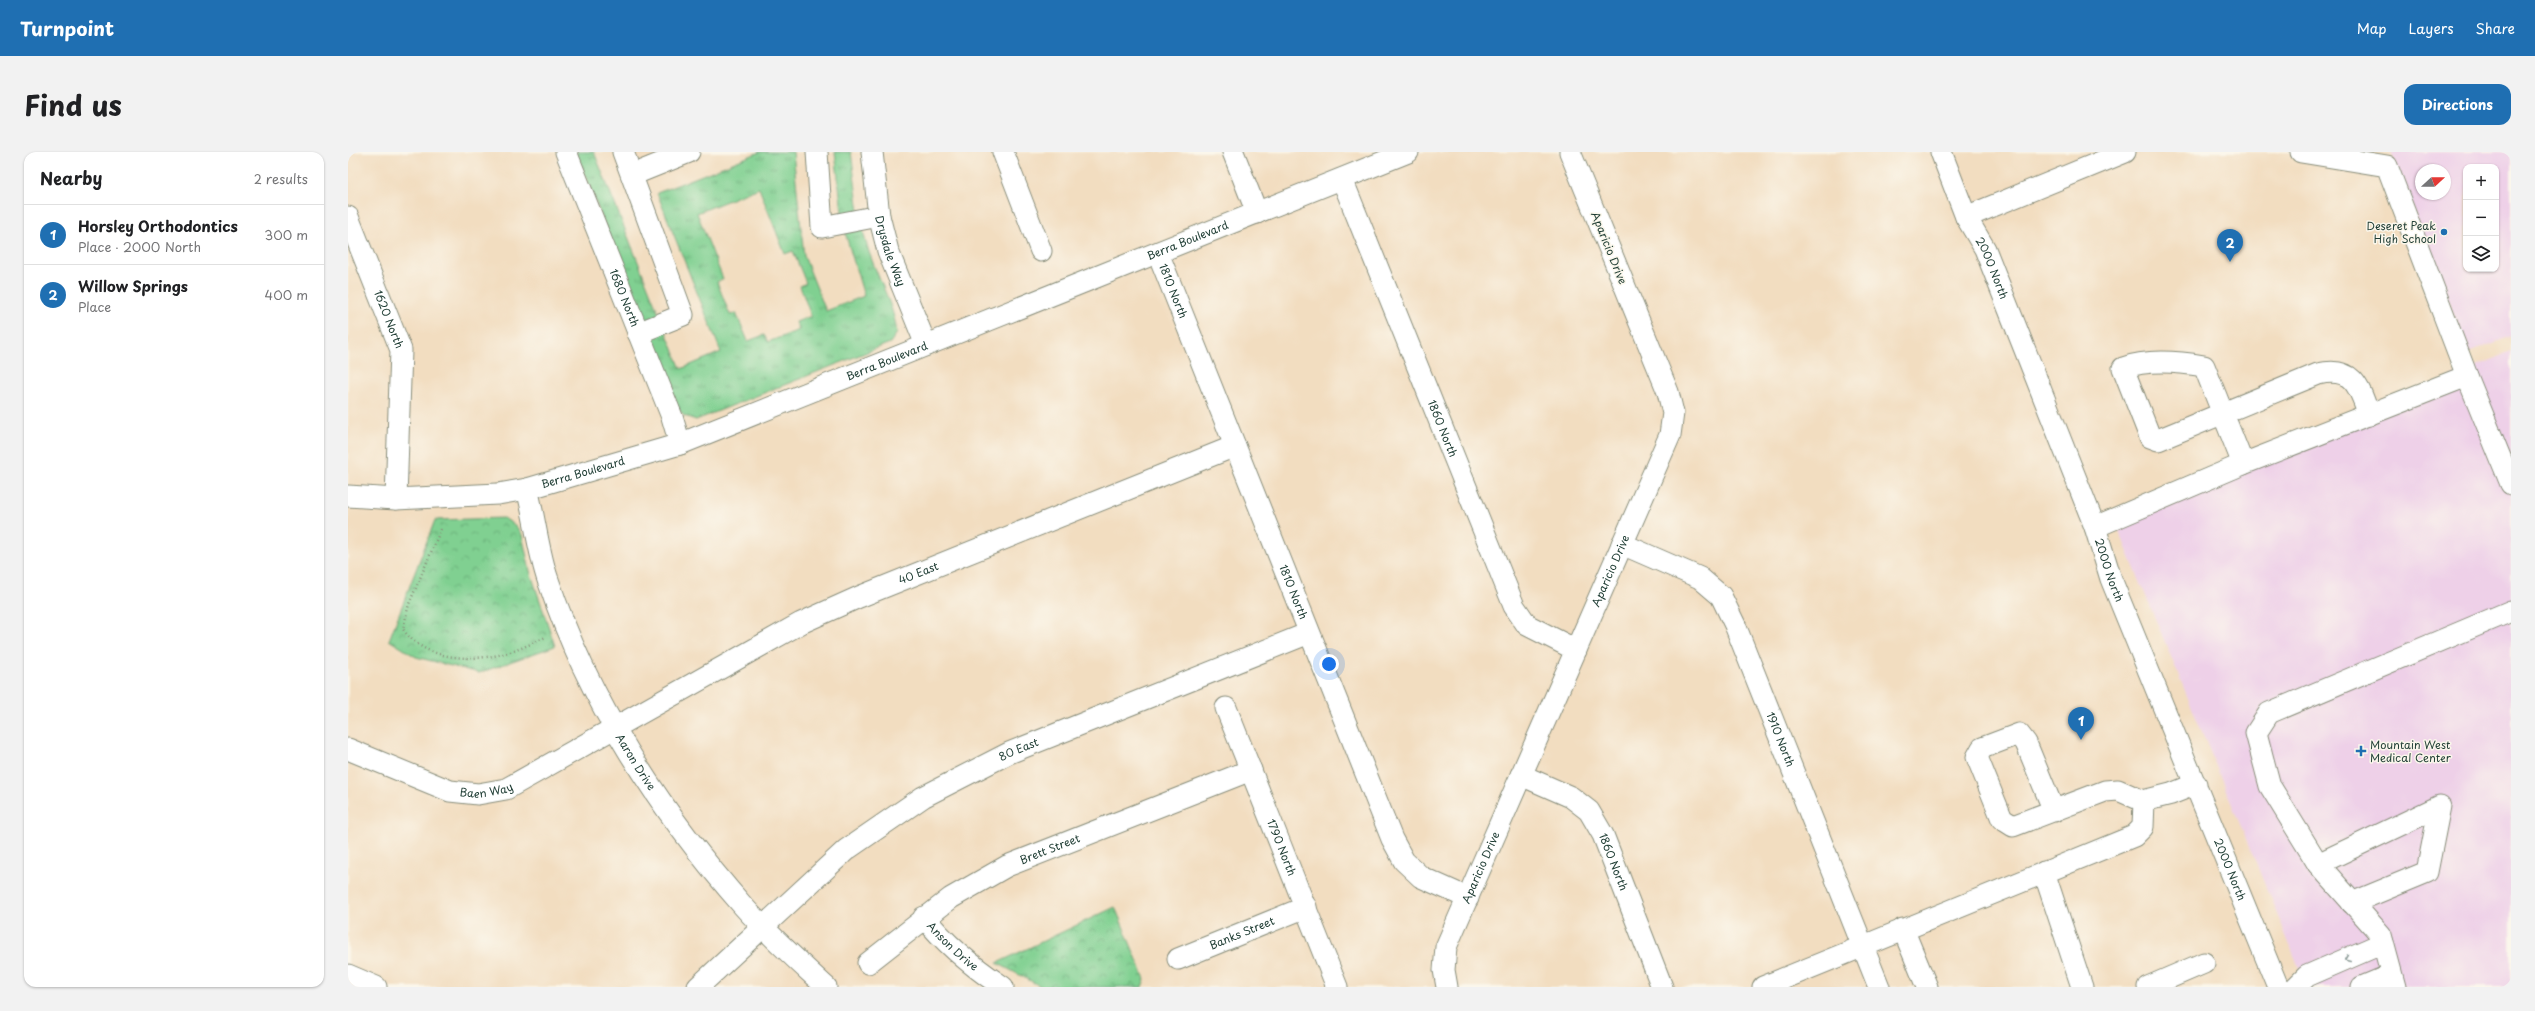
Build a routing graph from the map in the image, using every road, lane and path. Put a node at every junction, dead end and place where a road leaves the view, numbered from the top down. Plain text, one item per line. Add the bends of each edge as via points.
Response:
1 (566, 152) edge
2 (623, 152) edge
3 (689, 152) edge
4 (817, 152) edge
5 (872, 152) edge
6 (1003, 152) edge
7 (1233, 152) edge
8 (1408, 152) edge
9 (1570, 152) edge
10 (1941, 152) edge
11 (2125, 152) edge
12 (2301, 152) edge
13 (2384, 159) edge
14 (632, 175) junction
15 (1342, 179) junction
16 (1257, 213) junction
17 (879, 216) junction
18 (348, 217) edge
19 (1966, 217) junction
20 (1041, 251) dead end
21 (1158, 253) junction
22 (638, 333) junction
23 (926, 345) junction
24 (2467, 376) junction
25 (2223, 414) junction
26 (2370, 415) junction
27 (680, 444) junction
28 (1235, 446) junction
29 (2244, 464) junction
30 (2511, 484) edge
31 (527, 489) junction
32 (348, 496) edge
33 (396, 499) junction
34 (2095, 527) junction
35 (441, 529) dead end
36 (1622, 544) junction
37 (2511, 611) edge
38 (1309, 633) junction
39 (546, 637) dead end
40 (1576, 650) junction
41 (1226, 708) dead end
42 (616, 728) junction
43 (348, 749) edge
44 (1251, 770) junction
45 (1521, 775) junction
46 (2196, 784) junction
47 (2144, 801) junction
48 (2054, 811) dead end
49 (2318, 864) junction
50 (2044, 872) junction
51 (1468, 898) junction
52 (2352, 902) junction
53 (1306, 907) junction
54 (924, 917) junction
55 (762, 926) junction
56 (1903, 929) junction
57 (2383, 944) junction
58 (1863, 947) junction
59 (1178, 959) dead end
60 (868, 963) dead end
61 (2204, 963) dead end
62 (348, 975) edge
63 (2393, 981) edge
64 (376, 987) edge
65 (698, 987) edge
66 (826, 987) edge
67 (1003, 987) edge
68 (1338, 987) edge
69 (1447, 987) edge
70 (1662, 987) edge
71 (1763, 987) edge
72 (1879, 987) edge
73 (1927, 987) edge
74 (2082, 987) edge
75 (2148, 987) edge
76 (2278, 987) edge
77 (2296, 987) edge
78 (2362, 987) edge

1 - 22 street, 1680 North
2 - 14 street
3 - 14 street
4 - 17 street via 822,227
5 - 17 street, Drysdale Way
6 - 20 street
7 - 16 street
8 - 15 street, Berra Boulevard
9 - 36 street, Aparicio Drive via 1668,392 1673,413 1670,435
10 - 19 street, 2000 North
11 - 19 street
12 - 13 street
13 - 24 street
14 - 22 street via 683,315
15 - 16 street, Berra Boulevard
15 - 40 street, 1860 North via 1514,606 1527,624
16 - 21 street, Berra Boulevard
17 - 23 street, Drysdale Way via 888,251
18 - 33 street, 1620 North via 401,350
19 - 34 street, 2000 North via 1985,249
21 - 23 street, Berra Boulevard
21 - 28 street, 1810 North
22 - 27 street, 1680 North via 672,417
23 - 27 street, Berra Boulevard
24 - 26 street
24 - 30 street
25 - 25 street via 2204,366 2189,363 2135,363 2123,368 2150,437 2158,440
25 - 26 street via 2318,374 2333,371 2350,377 2361,392
25 - 29 street
26 - 29 street
27 - 31 street, Berra Boulevard
28 - 38 street, 1810 North
28 - 42 street, 40 East via 816,616
29 - 34 street
31 - 33 street, Berra Boulevard via 461,497
31 - 42 street, Aaron Drive via 548,579 572,644
32 - 33 street, Berra Boulevard
34 - 46 street, 2000 North via 2111,579 2171,729
35 - 39 path via 409,604 402,629 410,640 425,649 445,655 474,659 504,654
36 - 40 street, Aparicio Drive
36 - 58 street, 1910 North via 1700,578 1721,596 1735,625
37 - 49 street via 2269,713 2256,733 2270,786
38 - 51 street, 1810 North via 1392,839 1404,861 1421,877
38 - 55 street, 80 East via 1009,753 961,776 923,797 846,850
40 - 45 street, Aparicio Drive
41 - 44 street, 1790 North
42 - 43 street, Baen Way via 518,784 492,793 450,791
42 - 55 street, Aaron Drive via 658,797 686,836
44 - 53 street, 1790 North
44 - 54 street, Brett Street via 1007,866 951,898
45 - 51 street, Aparicio Drive
45 - 70 street, 1860 North via 1571,797 1589,811 1603,835
46 - 47 street
46 - 76 street, 2000 North
47 - 48 street via 2118,790 2105,791
47 - 50 street via 2143,827 2134,836
49 - 52 street
49 - 52 street via 2440,806 2427,872
50 - 56 street
50 - 74 street
51 - 69 street, Aparicio Drive via 1446,947 1444,970
52 - 57 street via 2381,935
53 - 59 street, Banks Street
53 - 68 street, 1790 North
54 - 60 street, Brett Street
54 - 67 street, Anson Drive via 940,937 976,969
55 - 65 street, 80 East
55 - 66 street, Aaron Drive
56 - 58 street
56 - 73 street
57 - 63 street
57 -> 77 street via 2307,976
58 - 71 street
58 - 72 street, 1910 North
61 - 75 street
62 - 64 street
63 - 78 street

